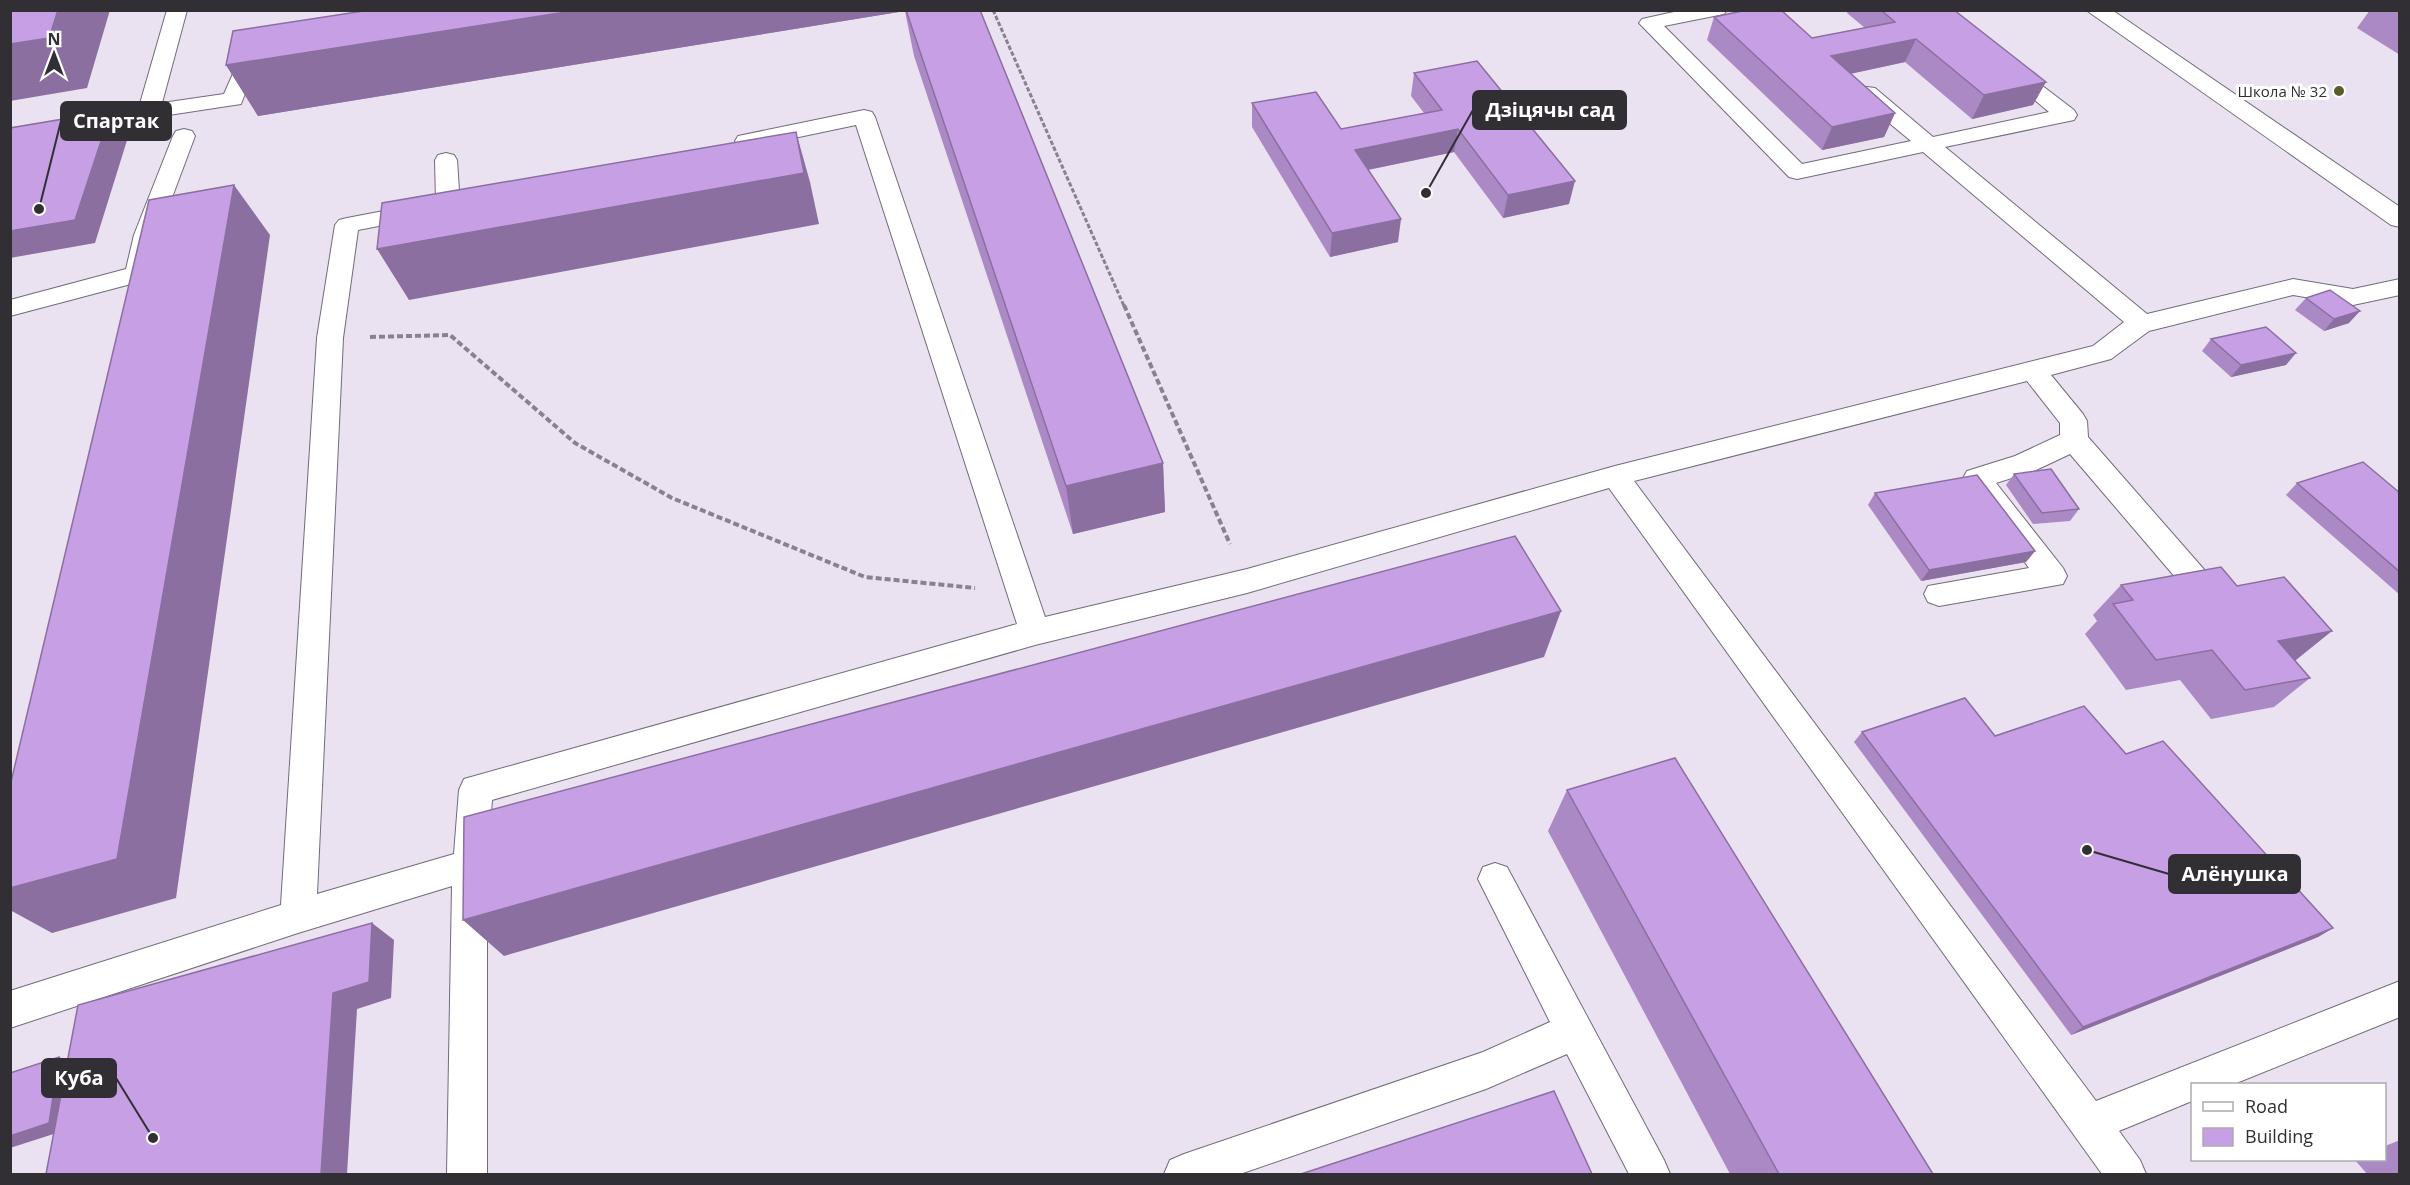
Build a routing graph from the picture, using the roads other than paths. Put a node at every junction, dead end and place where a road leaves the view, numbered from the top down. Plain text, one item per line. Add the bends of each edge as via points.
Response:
1 (177, 10) edge
2 (1717, 10) edge
3 (2097, 10) edge
4 (274, 52) edge
5 (1991, 55) edge
6 (1867, 93) edge
7 (149, 112) junction
8 (184, 136) dead end
9 (10, 140) edge
10 (1928, 144) junction
11 (726, 146) edge
12 (446, 160) dead end
13 (2400, 219) edge
14 (2400, 287) edge
15 (10, 308) edge
16 (2142, 324) junction
17 (2033, 371) junction
18 (2074, 440) junction
19 (1615, 476) junction
20 (2204, 590) edge
21 (1939, 594) dead end
22 (1035, 632) junction
23 (470, 865) junction
24 (1495, 879) dead end
25 (298, 916) junction
26 (2400, 999) edge
27 (10, 1010) edge
28 (1574, 1031) junction
29 (2088, 1124) junction
30 (467, 1174) edge
31 (1184, 1174) edge
32 (1650, 1174) edge
33 (2126, 1174) edge

1 - 7 lane
2 - 10 lane via 1649,23 1797,172
3 - 13 street
4 - 7 lane via 250,55 233,99
5 - 10 lane via 2066,115
6 - 10 lane
7 - 9 lane
8 - 15 lane via 146,236 137,274
10 - 16 lane
11 - 22 lane via 864,117
12 - 25 lane via 448,206 347,225 330,338
14 - 16 lane via 2353,297 2293,287
16 - 17 lane via 2102,353
17 - 18 lane via 2073,421
17 - 19 lane
18 - 20 lane
18 - 21 lane via 2024,464 1977,478 2052,576
19 - 22 lane via 1247,581
19 - 29 lane
22 - 23 lane via 477,790
23 - 25 lane
23 - 30 lane
24 - 28 lane
25 - 27 lane
26 - 29 lane
28 - 31 lane via 1486,1070
28 - 32 lane
29 - 33 lane

